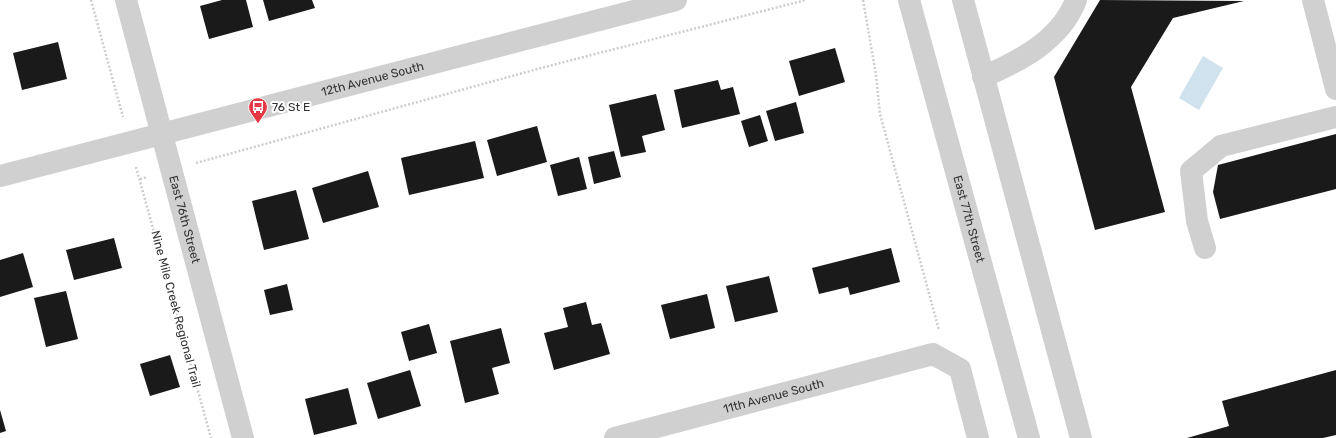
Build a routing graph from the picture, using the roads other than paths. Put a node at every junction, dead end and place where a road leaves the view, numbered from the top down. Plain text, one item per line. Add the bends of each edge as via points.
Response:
1 (126, 0) edge
2 (676, 0) edge
3 (909, 0) edge
4 (963, 0) edge
5 (1076, 0) edge
6 (1313, 0) edge
7 (983, 77) junction
8 (1336, 89) edge
9 (1336, 116) edge
10 (162, 133) junction
11 (0, 176) edge
12 (1205, 248) dead end
13 (243, 438) edge
14 (614, 438) edge
15 (978, 438) edge
16 (1029, 438) edge
17 (1080, 438) edge

1 - 10 street, East 76th Street
2 - 10 street, 12th Avenue South
3 - 16 street, East 77th Street
4 - 7 street
5 - 7 street via 1063,23 1049,39 1009,66
6 - 8 street
7 - 17 street
9 - 12 street via 1221,146 1191,171 1197,221
10 - 11 street, 12th Avenue South
10 - 13 street, East 76th Street
14 - 15 street, 11th Avenue South via 933,354 960,370

